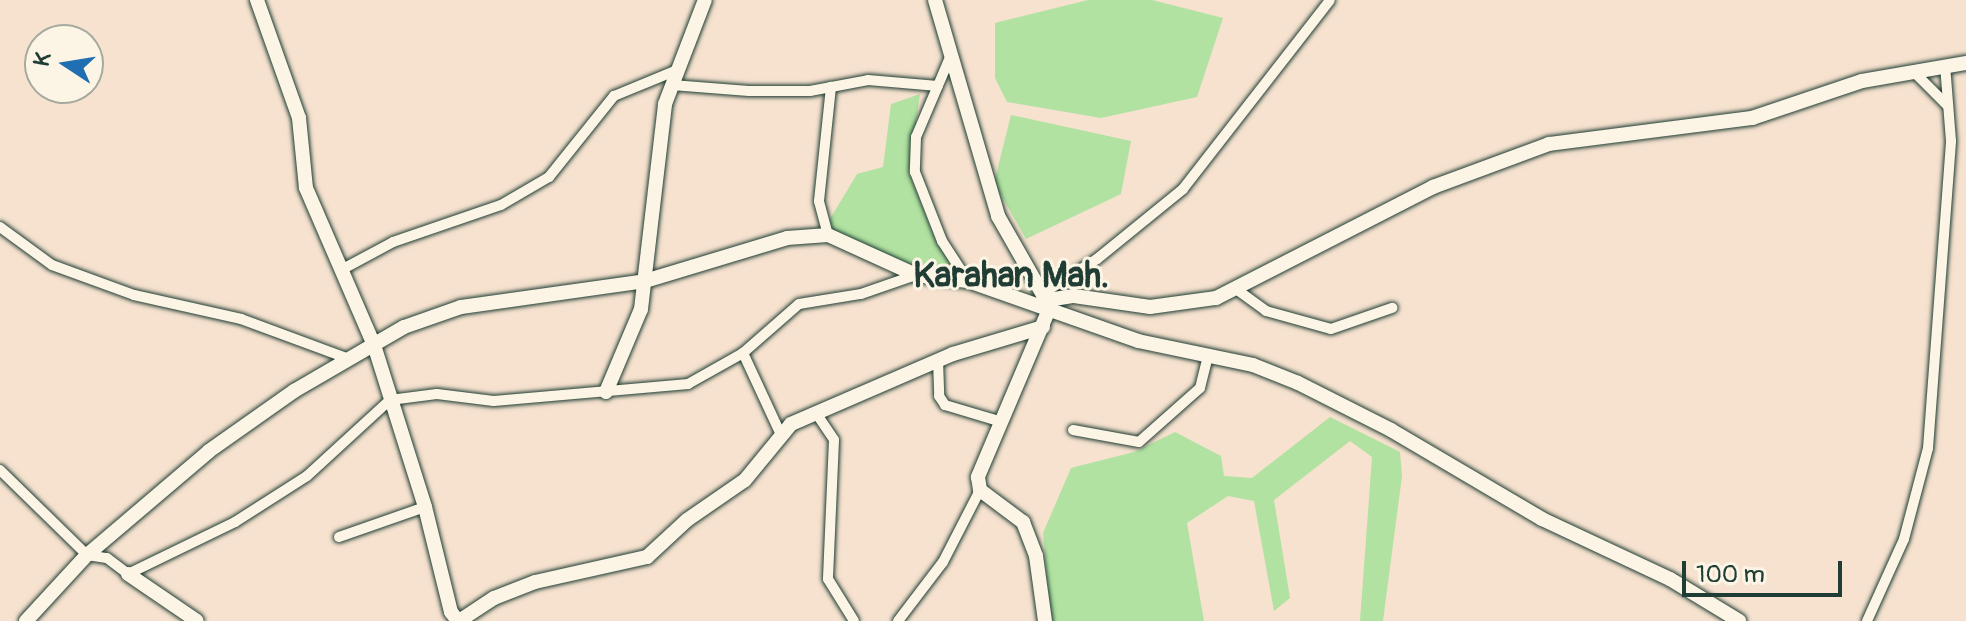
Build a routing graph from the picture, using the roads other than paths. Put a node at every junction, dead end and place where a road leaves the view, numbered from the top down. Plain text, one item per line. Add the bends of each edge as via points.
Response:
1 (257, 0) edge
2 (705, 0) edge
3 (935, 0) edge
4 (1330, 0) edge
5 (951, 55) junction
6 (1966, 63) edge
7 (1945, 65) junction
8 (677, 70) junction
9 (1913, 71) junction
10 (672, 85) junction
11 (938, 86) junction
12 (831, 87) junction
13 (1948, 106) junction
14 (0, 227) edge
15 (828, 235) junction
16 (341, 270) junction
17 (916, 275) junction
18 (645, 281) junction
19 (968, 281) junction
20 (1236, 289) junction
21 (1048, 300) junction
22 (1392, 308) dead end
23 (1043, 327) junction
24 (374, 345) junction
25 (743, 353) junction
26 (349, 359) junction
27 (1207, 359) junction
28 (938, 360) junction
29 (606, 392) junction
30 (390, 400) junction
31 (816, 413) junction
32 (1002, 422) junction
33 (1073, 430) dead end
34 (781, 435) junction
35 (0, 470) edge
36 (980, 490) junction
37 (425, 507) junction
38 (339, 537) dead end
39 (87, 555) junction
40 (128, 574) junction
41 (26, 621) edge
42 (197, 621) edge
43 (459, 621) edge
44 (854, 621) edge
45 (898, 621) edge
46 (1045, 621) edge
47 (1739, 621) edge
48 (1867, 621) edge

1 - 16 street via 299,118 306,188
2 - 8 street
3 - 5 street
4 - 21 street via 1183,189
5 - 11 street
5 - 21 street via 998,216
6 - 7 street
7 - 9 street
7 - 13 street
8 - 10 street
8 - 16 street via 614,96 549,177 501,205 393,242
9 - 13 street
9 - 20 street via 1862,81 1752,118 1549,144 1433,187
10 - 12 street via 749,91
10 - 18 street via 653,174
11 - 12 street via 868,80
11 - 19 street via 916,137 915,172 942,241
12 - 15 street via 819,201
13 - 48 street via 1950,168 1928,448 1904,539
14 - 26 street via 52,265 134,295 241,319
15 - 17 street
15 - 18 street via 787,238
16 - 24 street
17 - 19 street
17 - 25 street via 861,294 799,304
18 - 24 street via 461,307 404,327
18 - 29 street via 641,309
19 - 21 street
20 - 21 street via 1169,306 1074,296
20 - 22 street via 1266,311 1331,329
21 - 23 street
21 - 27 street via 1138,341
23 - 28 street
23 - 32 street
24 - 26 street
24 - 30 street
25 - 29 street via 688,384
25 - 34 street
26 - 39 street via 209,451
27 - 33 street via 1200,388 1139,442
27 - 47 street via 1253,365 1341,404 1542,519 1670,579
28 - 31 street
28 - 32 street via 939,396 945,405
29 - 30 street via 494,401 437,394
30 - 37 street
30 - 40 street via 307,476 235,522
31 - 34 street
31 - 44 street via 834,440 828,579
32 - 36 street via 978,477
34 - 43 street via 745,480 687,520 647,557 535,582 494,598
35 - 39 street
36 - 45 street via 943,562
36 - 46 street via 1023,522 1036,556
37 - 38 street
37 - 43 street via 451,612
39 - 40 street via 107,558
39 - 41 street
40 - 42 street

